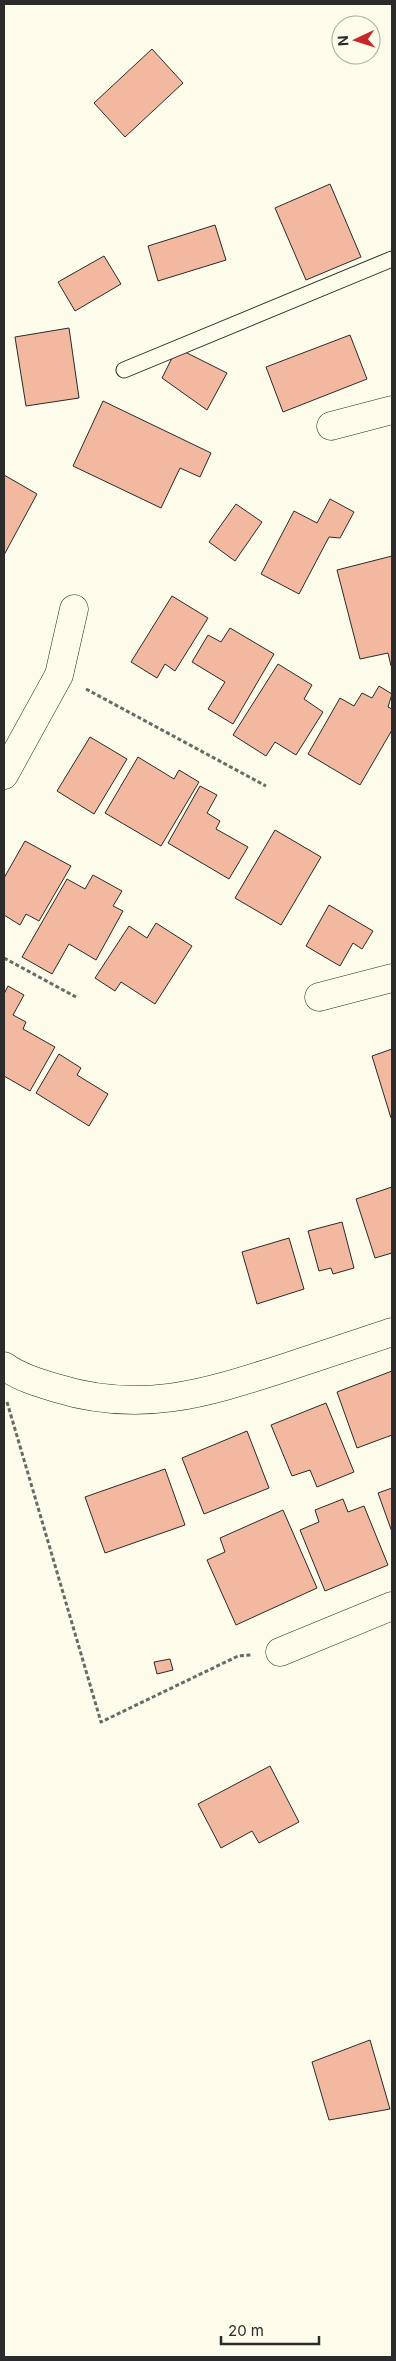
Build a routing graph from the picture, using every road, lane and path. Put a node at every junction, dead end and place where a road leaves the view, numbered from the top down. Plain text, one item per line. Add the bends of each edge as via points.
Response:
1 (392, 260) edge
2 (124, 370) dead end
3 (392, 410) edge
4 (331, 426) dead end
5 (74, 609) dead end
6 (59, 675) junction
7 (4, 775) edge
8 (266, 786) dead end
9 (4, 958) edge
10 (392, 978) edge
11 (319, 996) dead end
12 (76, 997) dead end
13 (392, 1332) edge
14 (4, 1366) edge
15 (6, 1402) dead end
16 (392, 1606) edge
17 (280, 1652) joint

1 - 2 lane
3 - 4 street
5 - 6 street
6 - 7 street
6 - 8 path
9 - 12 path
10 - 11 street
13 - 14 street via 233,1385 169,1399 136,1401 71,1393 39,1383
15 - 17 path via 101,1722 238,1656
16 - 17 street

